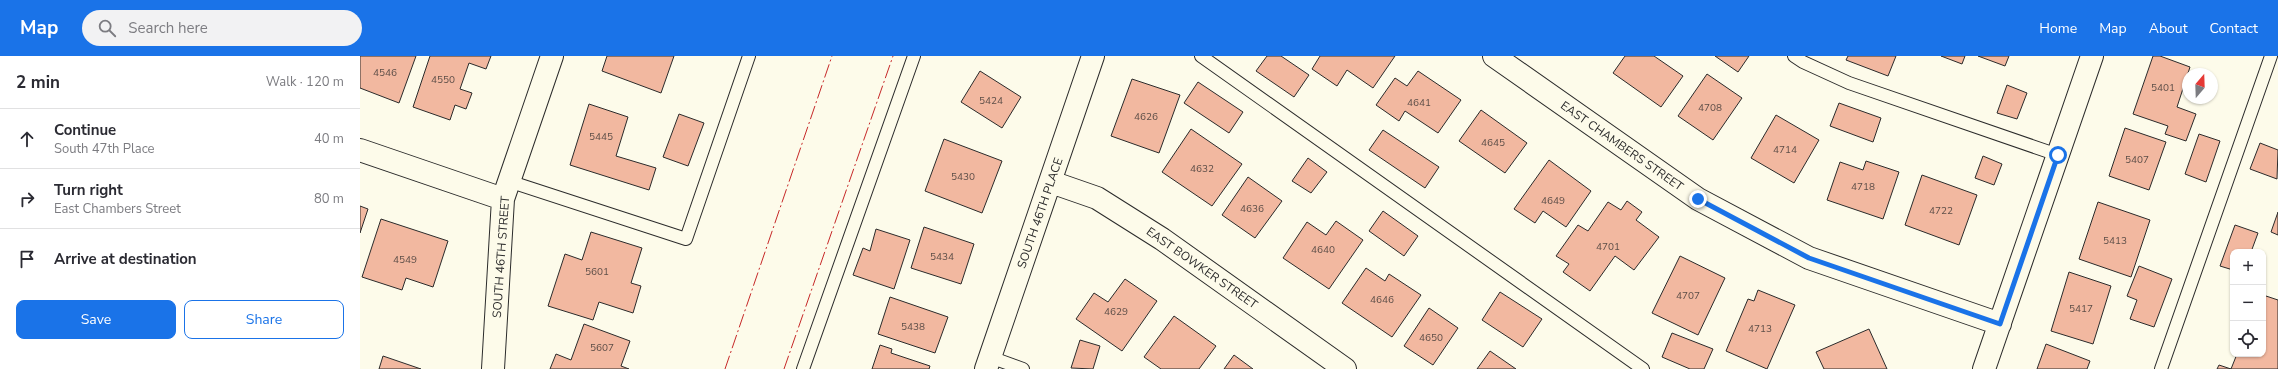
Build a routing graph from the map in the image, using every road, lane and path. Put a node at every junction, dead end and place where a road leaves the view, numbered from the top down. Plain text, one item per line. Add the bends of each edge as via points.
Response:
1 (552, 56) edge
2 (749, 56) edge
3 (914, 56) edge
4 (1093, 56) edge
5 (1200, 56) edge
6 (1494, 56) edge
7 (1794, 56) edge
8 (2092, 56) edge
9 (2271, 56) edge
10 (360, 150) edge
11 (2058, 155) junction
12 (1051, 182) junction
13 (506, 190) junction
14 (2000, 324) junction
15 (988, 363) edge
16 (493, 369) edge
17 (803, 369) edge
18 (1023, 369) edge
19 (1345, 369) edge
20 (1643, 369) edge
21 (1984, 369) edge
22 (2161, 369) edge

1 - 13 street, SOUTH 46TH STREET
2 - 13 lane via 686,239
3 - 17 lane
4 - 12 street, SOUTH 46TH PLACE
5 - 20 lane
6 - 14 street, EAST CHAMBERS STREET via 1698,199 1809,258
7 - 11 lane via 1849,83
8 - 11 street
9 - 22 lane
10 - 13 street
11 - 14 street
12 - 15 street, SOUTH 46TH PLACE
12 - 19 street, EAST BOWKER STREET via 1097,198 1155,235
13 - 16 street, SOUTH 46TH STREET
14 - 21 street
15 - 18 lane

